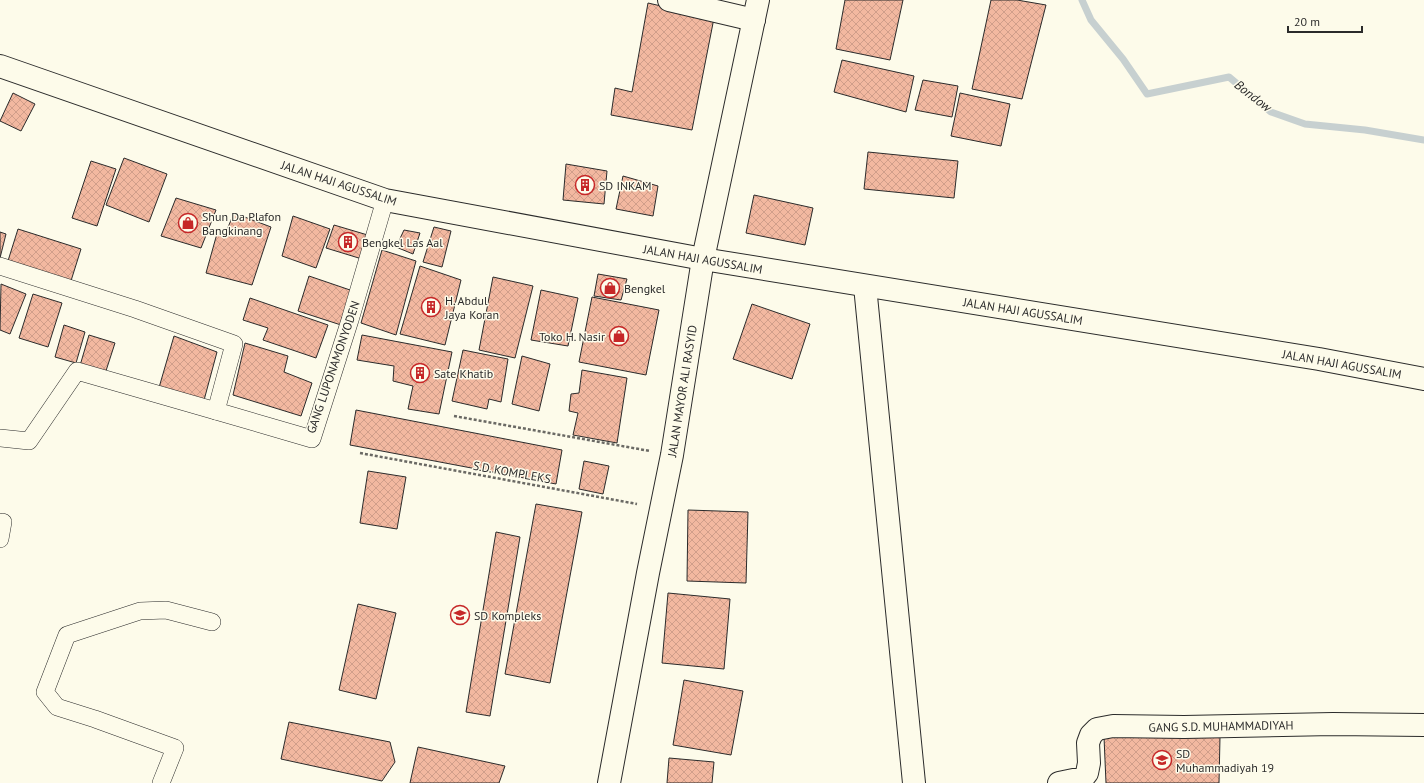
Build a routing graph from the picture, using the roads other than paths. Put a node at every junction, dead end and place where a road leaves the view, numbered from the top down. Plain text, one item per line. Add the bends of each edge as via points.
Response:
1 (669, 0) edge
2 (756, 10) edge
3 (0, 66) edge
4 (385, 200) junction
5 (703, 259) junction
6 (0, 266) edge
7 (865, 286) junction
8 (1424, 379) edge
9 (216, 411) junction
10 (0, 438) edge
11 (3, 522) dead end
12 (0, 539) edge
13 (212, 622) dead end
14 (1424, 725) edge
15 (161, 783) edge
16 (609, 783) edge
17 (914, 783) edge
18 (1059, 783) edge

1 - 2 street
2 - 5 street, JALAN MAYOR ALI RASYID
3 - 4 street, JALAN HAJI AGUSSALIM
4 - 5 street, JALAN HAJI AGUSSALIM
4 - 9 street, GANG LUPONAMONYODEN via 312,439
5 - 7 street, JALAN HAJI AGUSSALIM
5 - 16 street, JALAN MAYOR ALI RASYID via 672,455
6 - 9 street via 234,344
7 - 8 street, JALAN HAJI AGUSSALIM via 1319,359
7 - 17 street
9 - 10 street via 77,371 29,441
11 - 12 street
13 - 15 street via 166,610 140,611 67,634 45,692 57,707 175,748
14 - 18 street, GANG S.D. MUHAMMADIYAH via 1113,726 1097,729 1091,735 1088,743 1089,763 1083,778

